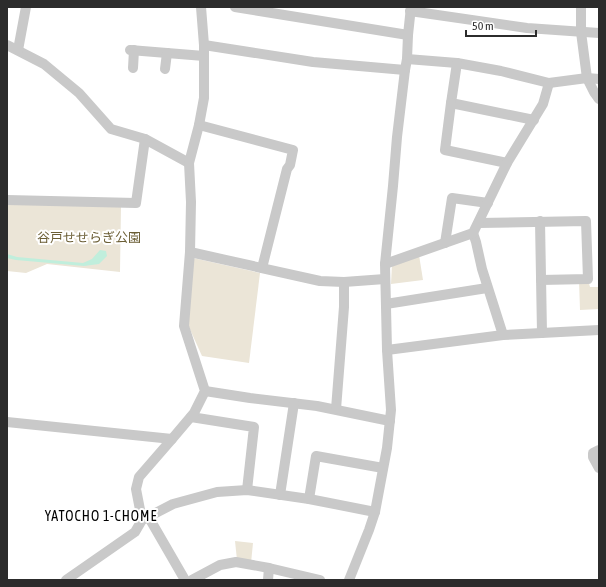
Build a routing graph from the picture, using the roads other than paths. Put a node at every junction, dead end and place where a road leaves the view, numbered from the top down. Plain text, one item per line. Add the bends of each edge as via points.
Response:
1 (26, 7) edge
2 (201, 7) edge
3 (235, 7) edge
4 (580, 7) edge
5 (411, 9) edge
6 (581, 32) junction
7 (599, 34) edge
8 (408, 35) junction
9 (7, 45) edge
10 (204, 45) junction
11 (18, 50) junction
12 (167, 53) junction
13 (204, 56) junction
14 (407, 58) junction
15 (457, 63) junction
16 (133, 68) dead end
17 (165, 70) dead end
18 (405, 70) junction
19 (587, 78) junction
20 (599, 79) edge
21 (549, 83) junction
22 (599, 99) edge
23 (451, 103) junction
24 (534, 120) junction
25 (199, 125) junction
26 (145, 139) junction
27 (189, 163) junction
28 (507, 163) junction
29 (7, 200) edge
30 (488, 203) junction
31 (540, 221) junction
32 (478, 223) junction
33 (473, 233) junction
34 (445, 243) junction
35 (190, 252) junction
36 (384, 264) junction
37 (262, 268) junction
38 (385, 279) junction
39 (541, 280) junction
40 (344, 282) junction
41 (487, 288) junction
42 (386, 304) junction
43 (599, 330) edge
44 (542, 333) junction
45 (503, 335) junction
46 (387, 350) junction
47 (205, 391) junction
48 (294, 403) junction
49 (336, 409) junction
50 (191, 417) junction
51 (390, 421) junction
52 (7, 422) edge
53 (172, 439) junction
54 (599, 450) edge
55 (384, 468) junction
56 (599, 468) edge
57 (247, 490) junction
58 (280, 495) junction
59 (310, 499) junction
60 (375, 512) junction
61 (145, 518) junction
62 (269, 568) junction
63 (202, 577) edge
64 (66, 580) edge
65 (185, 580) edge
66 (192, 580) edge
67 (268, 580) edge
68 (320, 580) edge
69 (349, 580) edge

1 - 11 street
2 - 10 street
3 - 8 street
4 - 6 street
5 - 6 street via 527,28
5 - 8 street
6 - 7 street
6 - 19 street
8 - 14 street
9 - 11 street
10 - 13 street
10 - 18 street via 313,62
11 - 26 street via 44,64 79,93 111,128
12 - 13 street
12 - 16 street via 132,50
12 - 17 street
13 - 25 street via 204,98
14 - 15 street
14 - 18 street
15 - 21 street
15 - 23 street
18 - 36 street
19 - 20 street
19 - 21 street
19 - 22 street
21 - 24 street via 543,104
23 - 24 street
23 - 28 street via 445,150
24 - 28 street
25 - 27 street
25 - 37 street via 293,150
26 - 27 street
26 - 29 street via 136,203
27 - 35 street
28 - 30 street
30 - 32 street
30 - 34 street via 452,198
31 - 32 street
31 - 39 street
31 - 39 street via 586,221 588,279
32 - 33 street
33 - 34 street
33 - 41 street
34 - 36 street
35 - 37 street
35 - 47 street via 184,326
36 - 38 street
37 - 40 street via 320,281
38 - 40 street
38 - 42 street
39 - 44 street
40 - 49 street
41 - 42 street
41 - 45 street
42 - 46 street
43 - 44 street
44 - 45 street
45 - 46 street
46 - 51 street
47 - 48 street
47 - 50 street
48 - 49 street
48 - 58 street
49 - 51 street
50 - 53 street
50 - 57 street via 254,427
51 - 55 street
52 - 53 street
53 - 61 street via 139,477 136,489
54 - 56 street via 593,453
55 - 59 street via 316,456
55 - 60 street
57 - 58 street
57 - 61 street via 217,492 172,504
58 - 59 street
59 - 60 street
60 - 69 street
61 - 64 street via 135,532
61 - 65 street
62 - 63 street via 236,562 220,565
62 - 67 street
62 - 68 street
63 - 66 street

